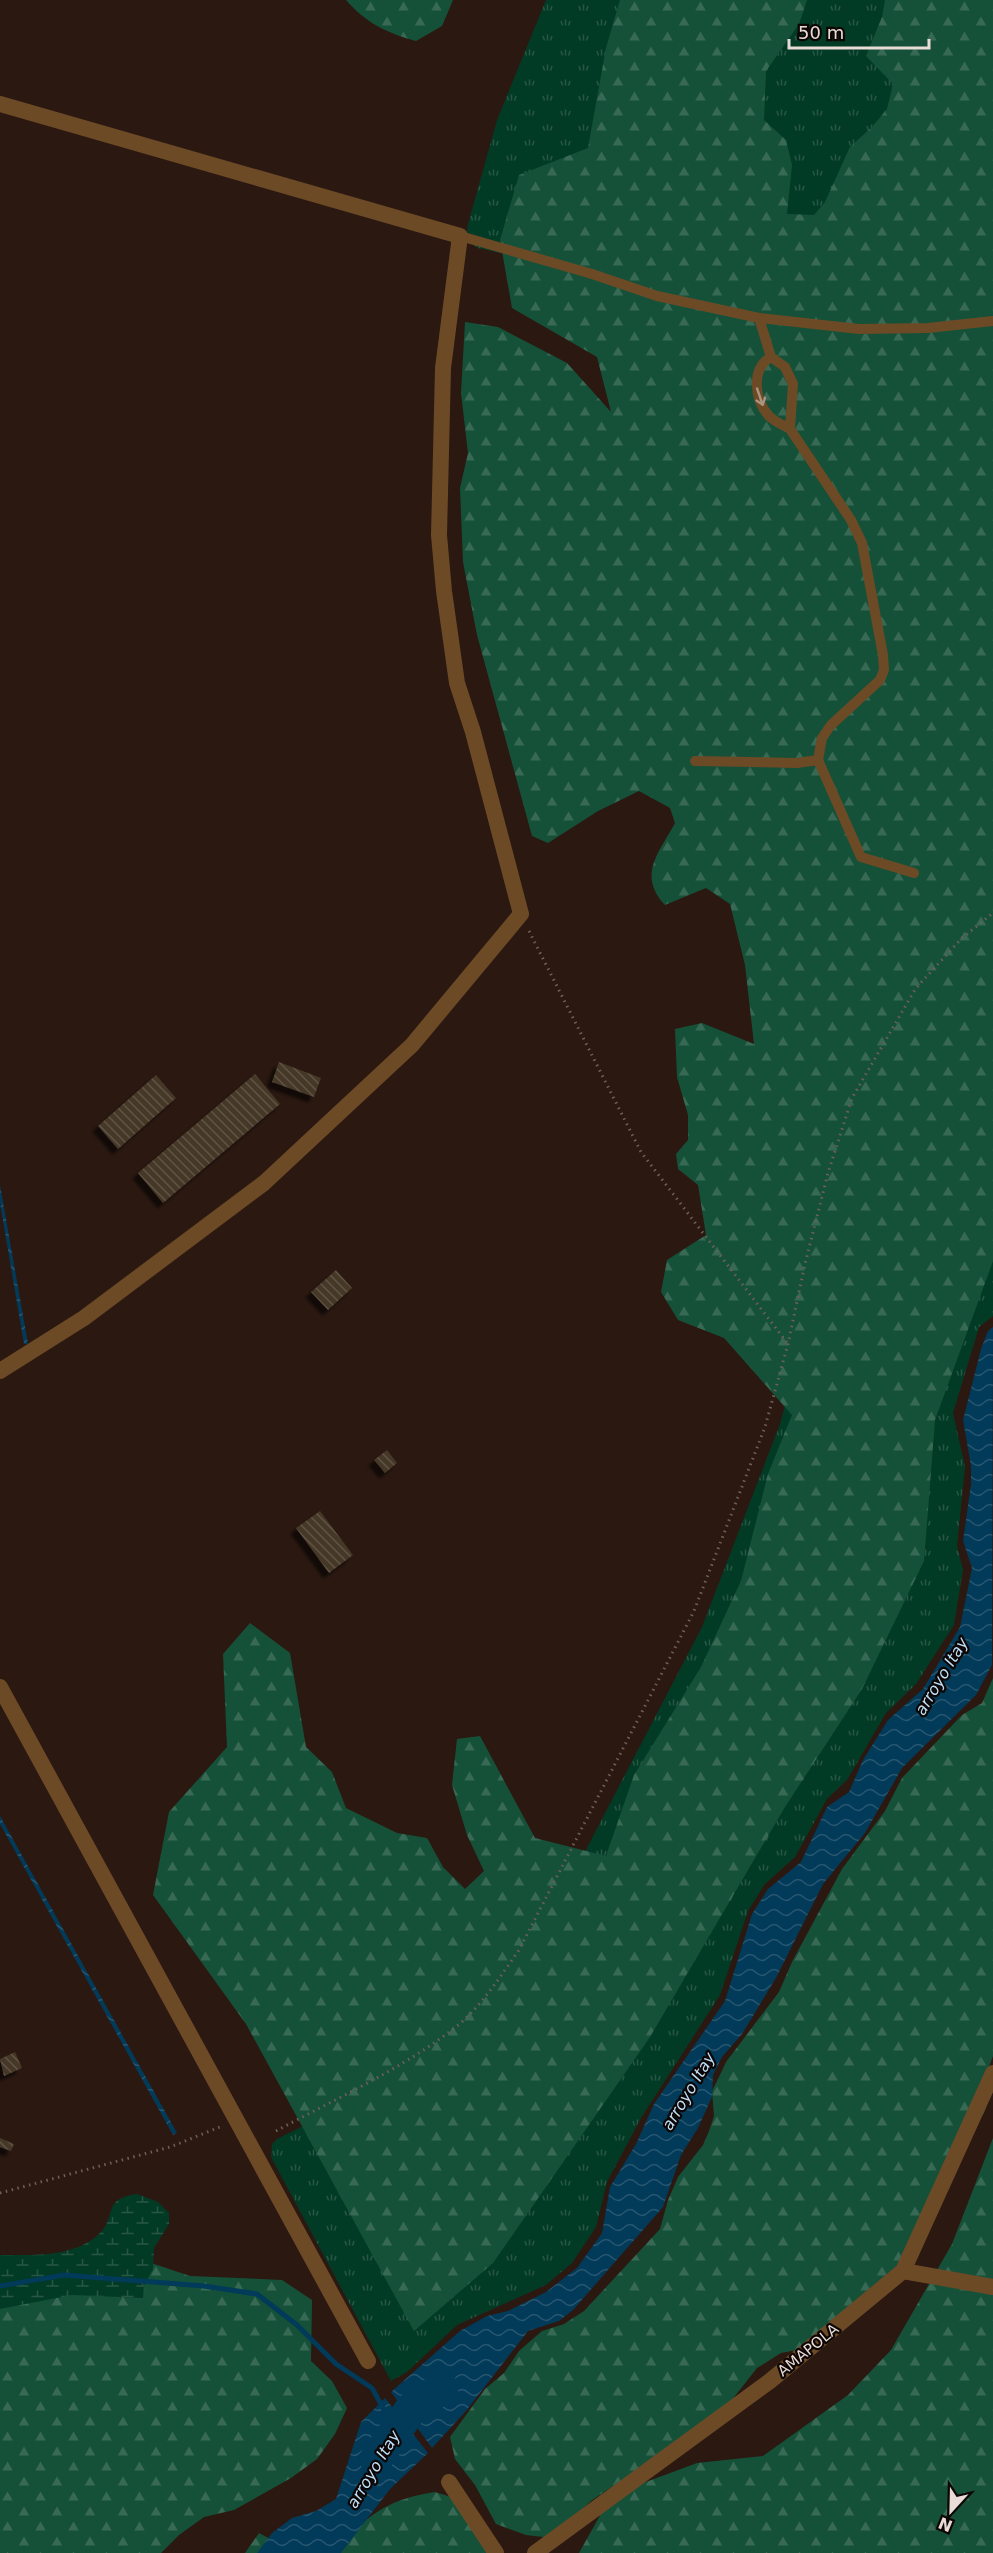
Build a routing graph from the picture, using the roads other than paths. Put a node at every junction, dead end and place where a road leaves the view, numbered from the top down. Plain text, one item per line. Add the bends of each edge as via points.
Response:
1 (0, 104) edge
2 (460, 236) junction
3 (759, 318) junction
4 (993, 321) edge
5 (771, 357) junction
6 (790, 429) junction
7 (818, 760) junction
8 (695, 761) dead end
9 (914, 873) dead end
10 (0, 1371) edge
11 (0, 1687) edge
12 (993, 2073) edge
13 (903, 2271) junction
14 (993, 2287) edge
15 (368, 2361) dead end
16 (449, 2482) dead end
17 (496, 2553) edge
18 (535, 2553) edge

1 - 2 street
2 - 3 lane via 657,296
2 - 10 street via 442,368 439,535 443,580 457,683 521,914 412,1045 264,1183 93,1311
3 - 4 lane via 859,329 928,328
3 - 5 lane
5 - 6 lane via 785,367 793,384
5 -> 6 lane via 757,374 756,387 767,414
6 - 7 lane via 862,543 883,655 880,680 831,725 822,738
7 - 8 lane
7 - 9 lane via 861,857
11 - 15 street
12 - 13 street, AMAPOLA
13 - 14 street
13 - 18 street, AMAPOLA via 770,2381
16 - 17 street

